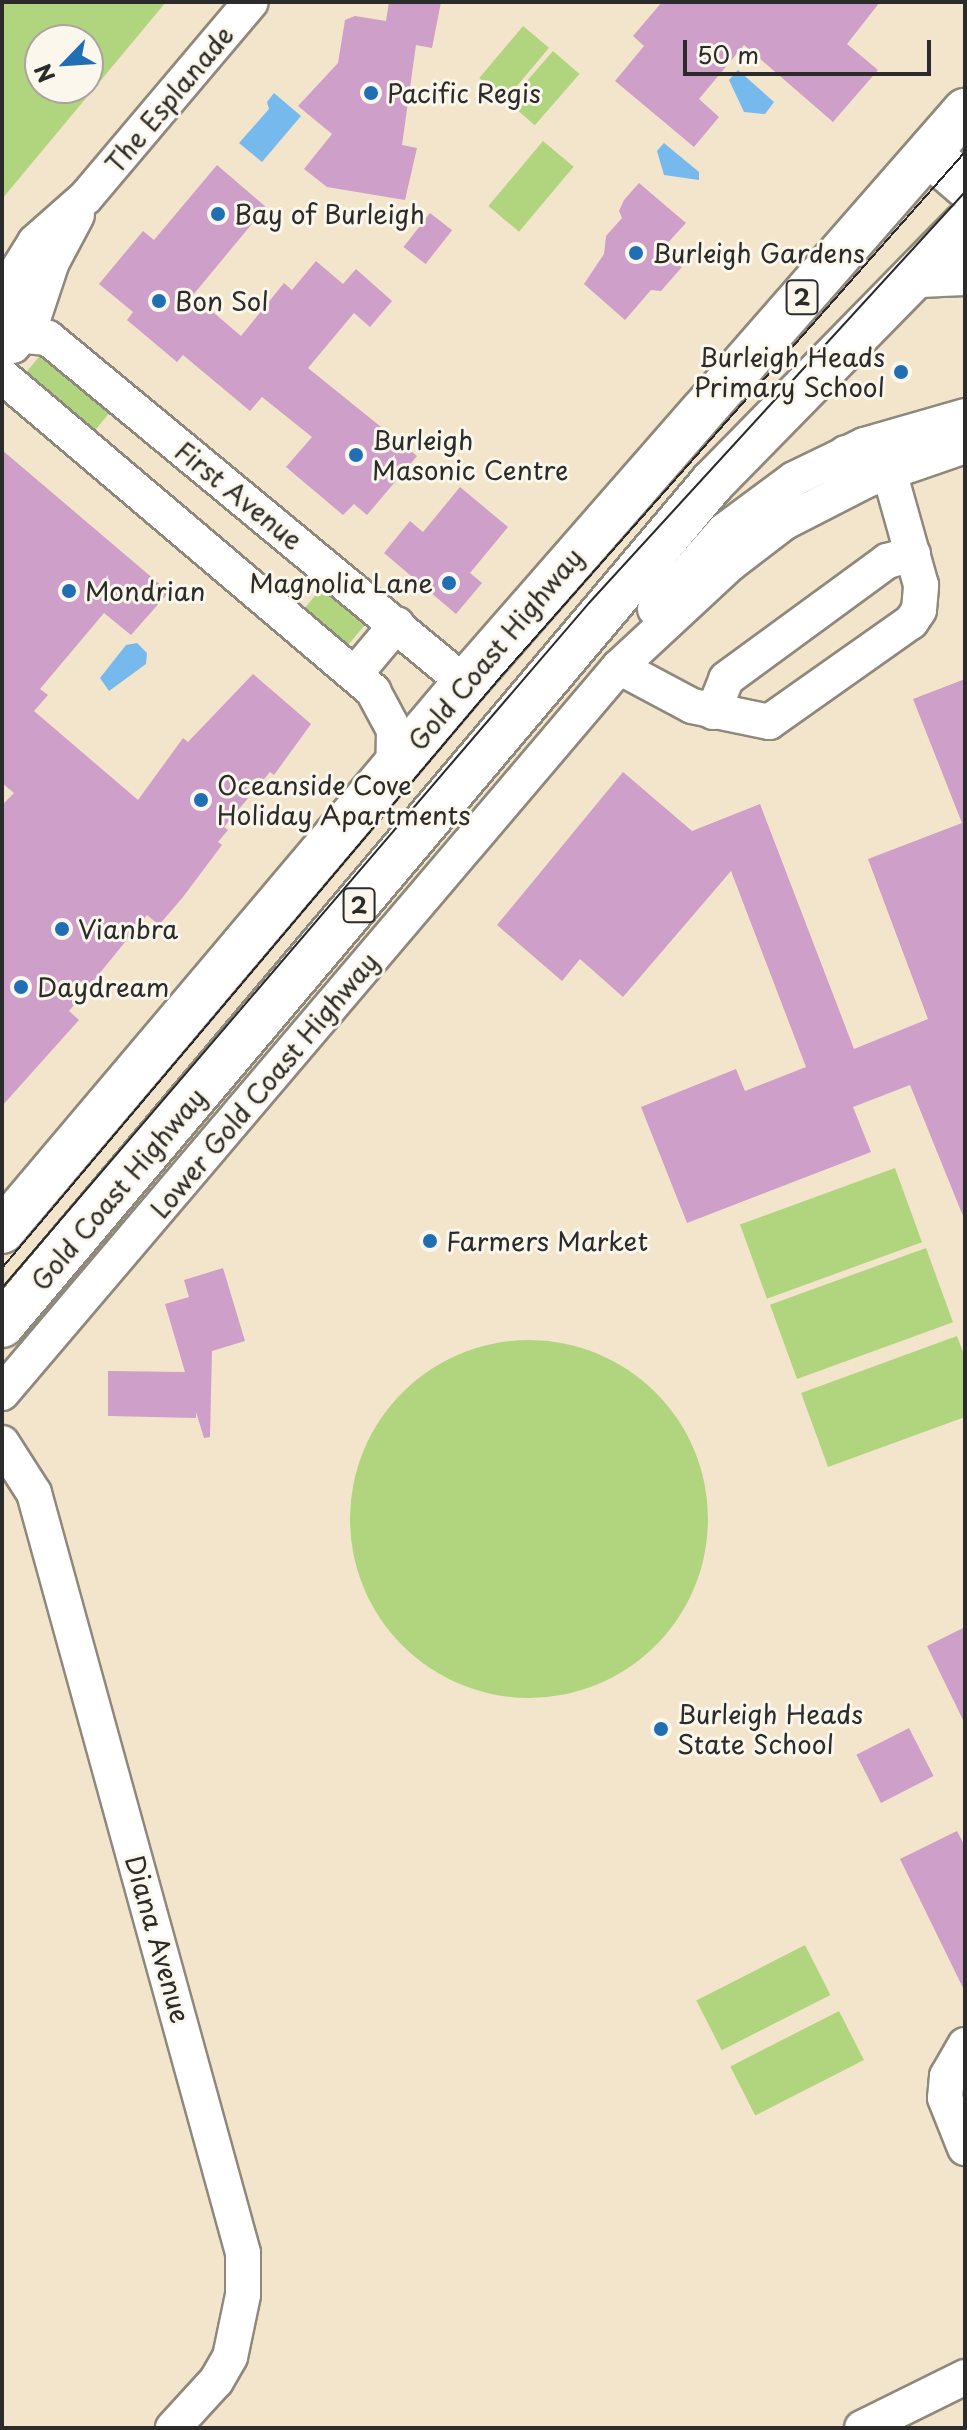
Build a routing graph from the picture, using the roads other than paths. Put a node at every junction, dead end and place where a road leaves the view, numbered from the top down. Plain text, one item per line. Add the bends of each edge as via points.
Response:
1 (251, 2) edge
2 (952, 133) edge
3 (965, 185) edge
4 (965, 225) edge
5 (965, 273) edge
6 (920, 275) junction
7 (9, 327) edge
8 (2, 358) edge
9 (2, 376) edge
10 (965, 416) edge
11 (965, 446) edge
12 (846, 453) junction
13 (889, 471) junction
14 (913, 554) junction
15 (397, 624) junction
16 (619, 667) junction
17 (355, 674) junction
18 (465, 683) junction
19 (713, 712) junction
20 (393, 769) junction
21 (2, 1231) edge
22 (2, 1325) edge
23 (2, 1393) edge
24 (2, 1443) edge
25 (965, 2045) edge
26 (965, 2148) edge
27 (965, 2377) edge
28 (173, 2428) edge
29 (862, 2428) edge

1 - 7 street, The Esplanade via 86,197
2 - 3 main road
2 - 18 main road, Gold Coast Highway / 2
4 - 6 main road, Gold Coast Highway / 2
5 - 6 main road
6 - 22 main road, Gold Coast Highway / 2 via 713,482
7 - 8 street, The Esplanade
7 - 15 street, First Avenue via 48,338
9 - 17 street
10 - 12 street, Lower Gold Coast Highway
11 - 13 street, Lower Gold Coast Highway
12 - 13 street via 876,460
12 - 16 street, Lower Gold Coast Highway via 794,479 724,531 660,601
13 - 14 street
13 - 16 street, Lower Gold Coast Highway via 833,495 756,543
14 - 19 street via 887,561 726,679
14 - 19 street via 922,593 919,610 906,626 775,720
15 - 17 street
15 - 18 street, First Avenue
16 - 19 street via 677,700
16 - 23 street, Lower Gold Coast Highway
17 - 20 street via 389,713
18 - 20 main road, Gold Coast Highway / 2
20 - 21 main road, Gold Coast Highway / 2
24 - 28 street, Diana Avenue via 34,1493 243,2253 243,2295 230,2357 216,2381
25 - 26 street via 947,2076 945,2098
27 - 29 street

